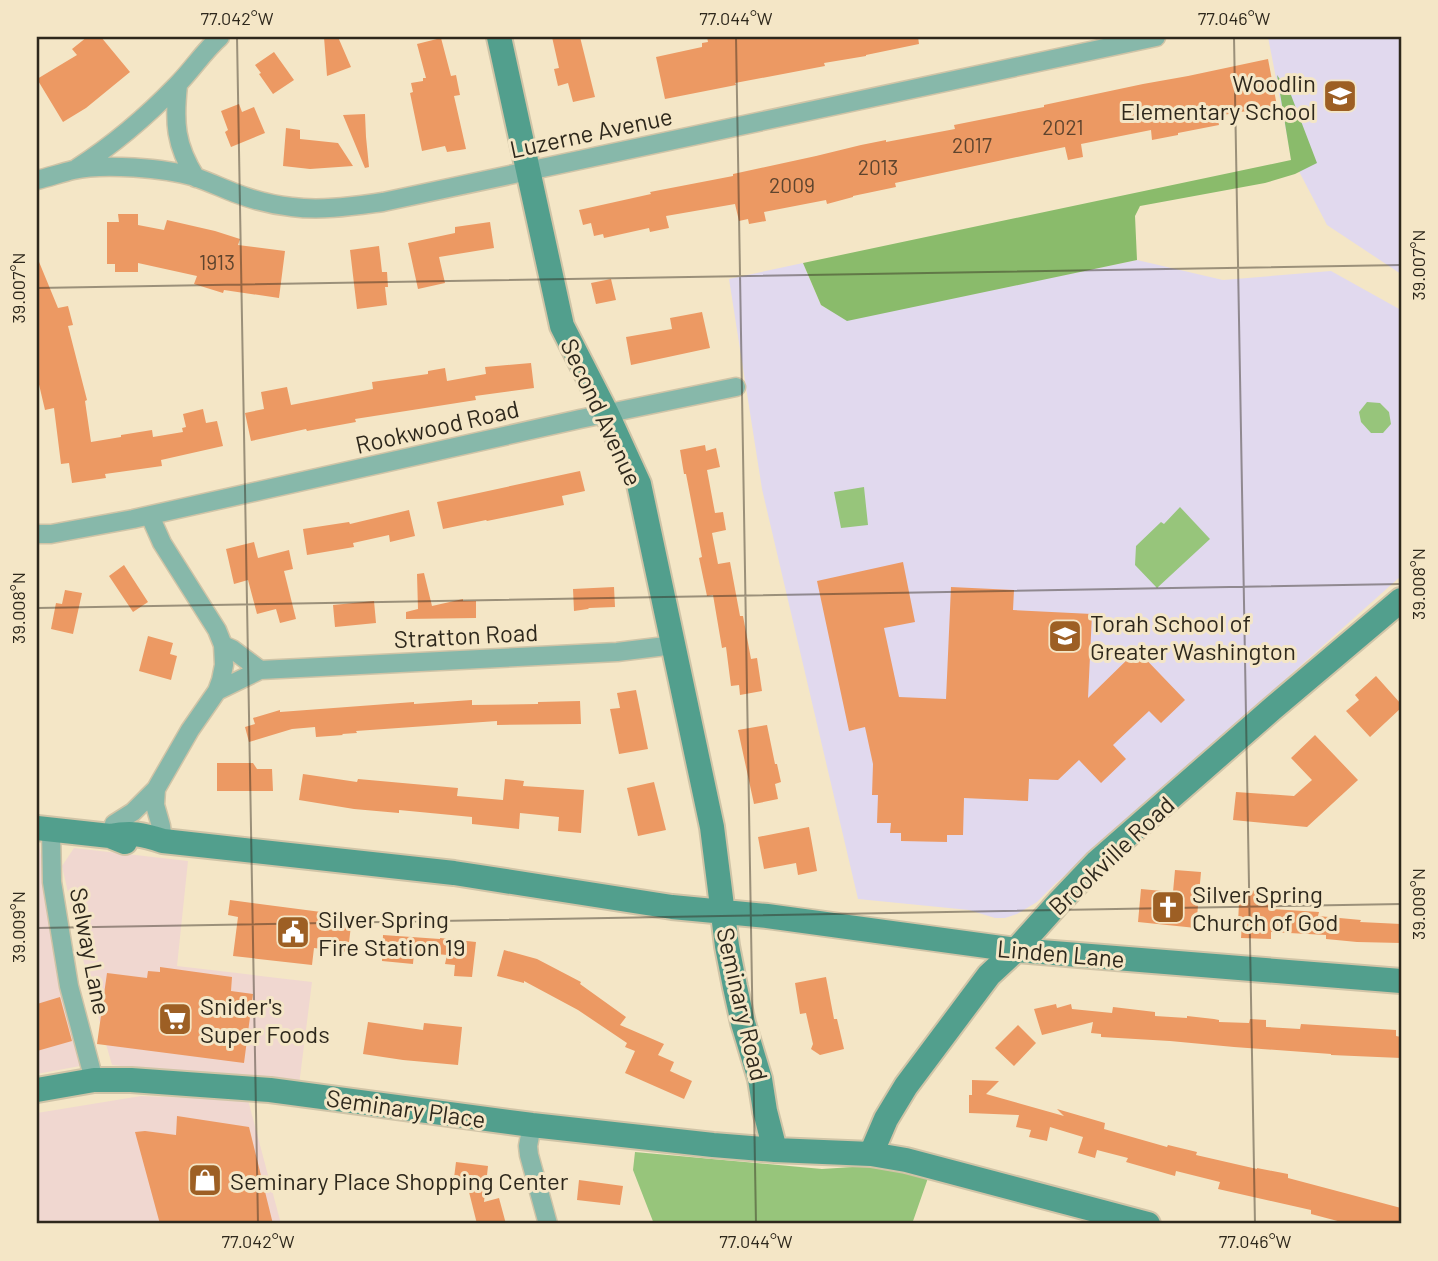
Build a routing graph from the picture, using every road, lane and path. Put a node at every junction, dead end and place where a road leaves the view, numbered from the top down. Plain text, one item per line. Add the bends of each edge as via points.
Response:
1 (220, 37) edge
2 (499, 37) edge
3 (1156, 37) edge
4 (1116, 41) edge
5 (178, 85) junction
6 (74, 169) junction
7 (527, 170) junction
8 (196, 177) junction
9 (37, 180) edge
10 (736, 387) dead end
11 (607, 414) junction
12 (150, 516) junction
13 (37, 534) edge
14 (1401, 600) edge
15 (223, 645) junction
16 (674, 645) junction
17 (260, 670) junction
18 (216, 691) junction
19 (156, 789) junction
20 (44, 829) edge
21 (110, 836) junction
22 (163, 841) junction
23 (723, 912) junction
24 (1016, 950) junction
25 (1401, 981) edge
26 (94, 1080) junction
27 (37, 1090) edge
28 (532, 1125) junction
29 (775, 1150) junction
30 (871, 1154) junction
31 (548, 1224) edge
32 (1148, 1224) edge

1 - 5 street
2 - 7 street, Second Avenue
3 - 4 street, Luzerne Avenue
4 - 7 street, Luzerne Avenue
5 - 6 street
5 - 8 street via 178,141
6 - 8 street, Luzerne Avenue via 102,166
6 - 9 street, Luzerne Avenue
7 - 8 street, Luzerne Avenue via 383,202 315,209 265,202
7 - 11 street, Second Avenue via 562,327
10 - 11 street, Rookwood Road
11 - 12 street, Rookwood Road
11 - 16 street, Second Avenue via 639,484
12 - 13 street, Rookwood Road
12 - 15 street
14 - 24 street, Brookville Road via 1097,862
15 - 17 street
15 - 18 street
16 - 17 street, Stratton Road via 617,652
16 - 23 street, Second Avenue via 712,827
17 - 18 street, Stratton Road
18 - 19 street
19 - 21 street via 114,824
19 - 22 street
20 - 21 street, Seminary Road
20 - 26 street, Selway Lane via 69,986
21 - 22 street, Seminary Road via 139,847
22 - 23 street, Seminary Road via 454,873
23 - 24 street, Linden Lane
23 - 29 street, Seminary Road via 735,987
24 - 25 street, Linden Lane
24 - 30 street, Brookville Road via 982,984 906,1086
26 - 27 street, Seminary Place
26 - 28 street, Seminary Place via 270,1090
28 - 29 street, Seminary Place
28 - 31 street via 529,1155
29 - 30 street
30 - 32 street

